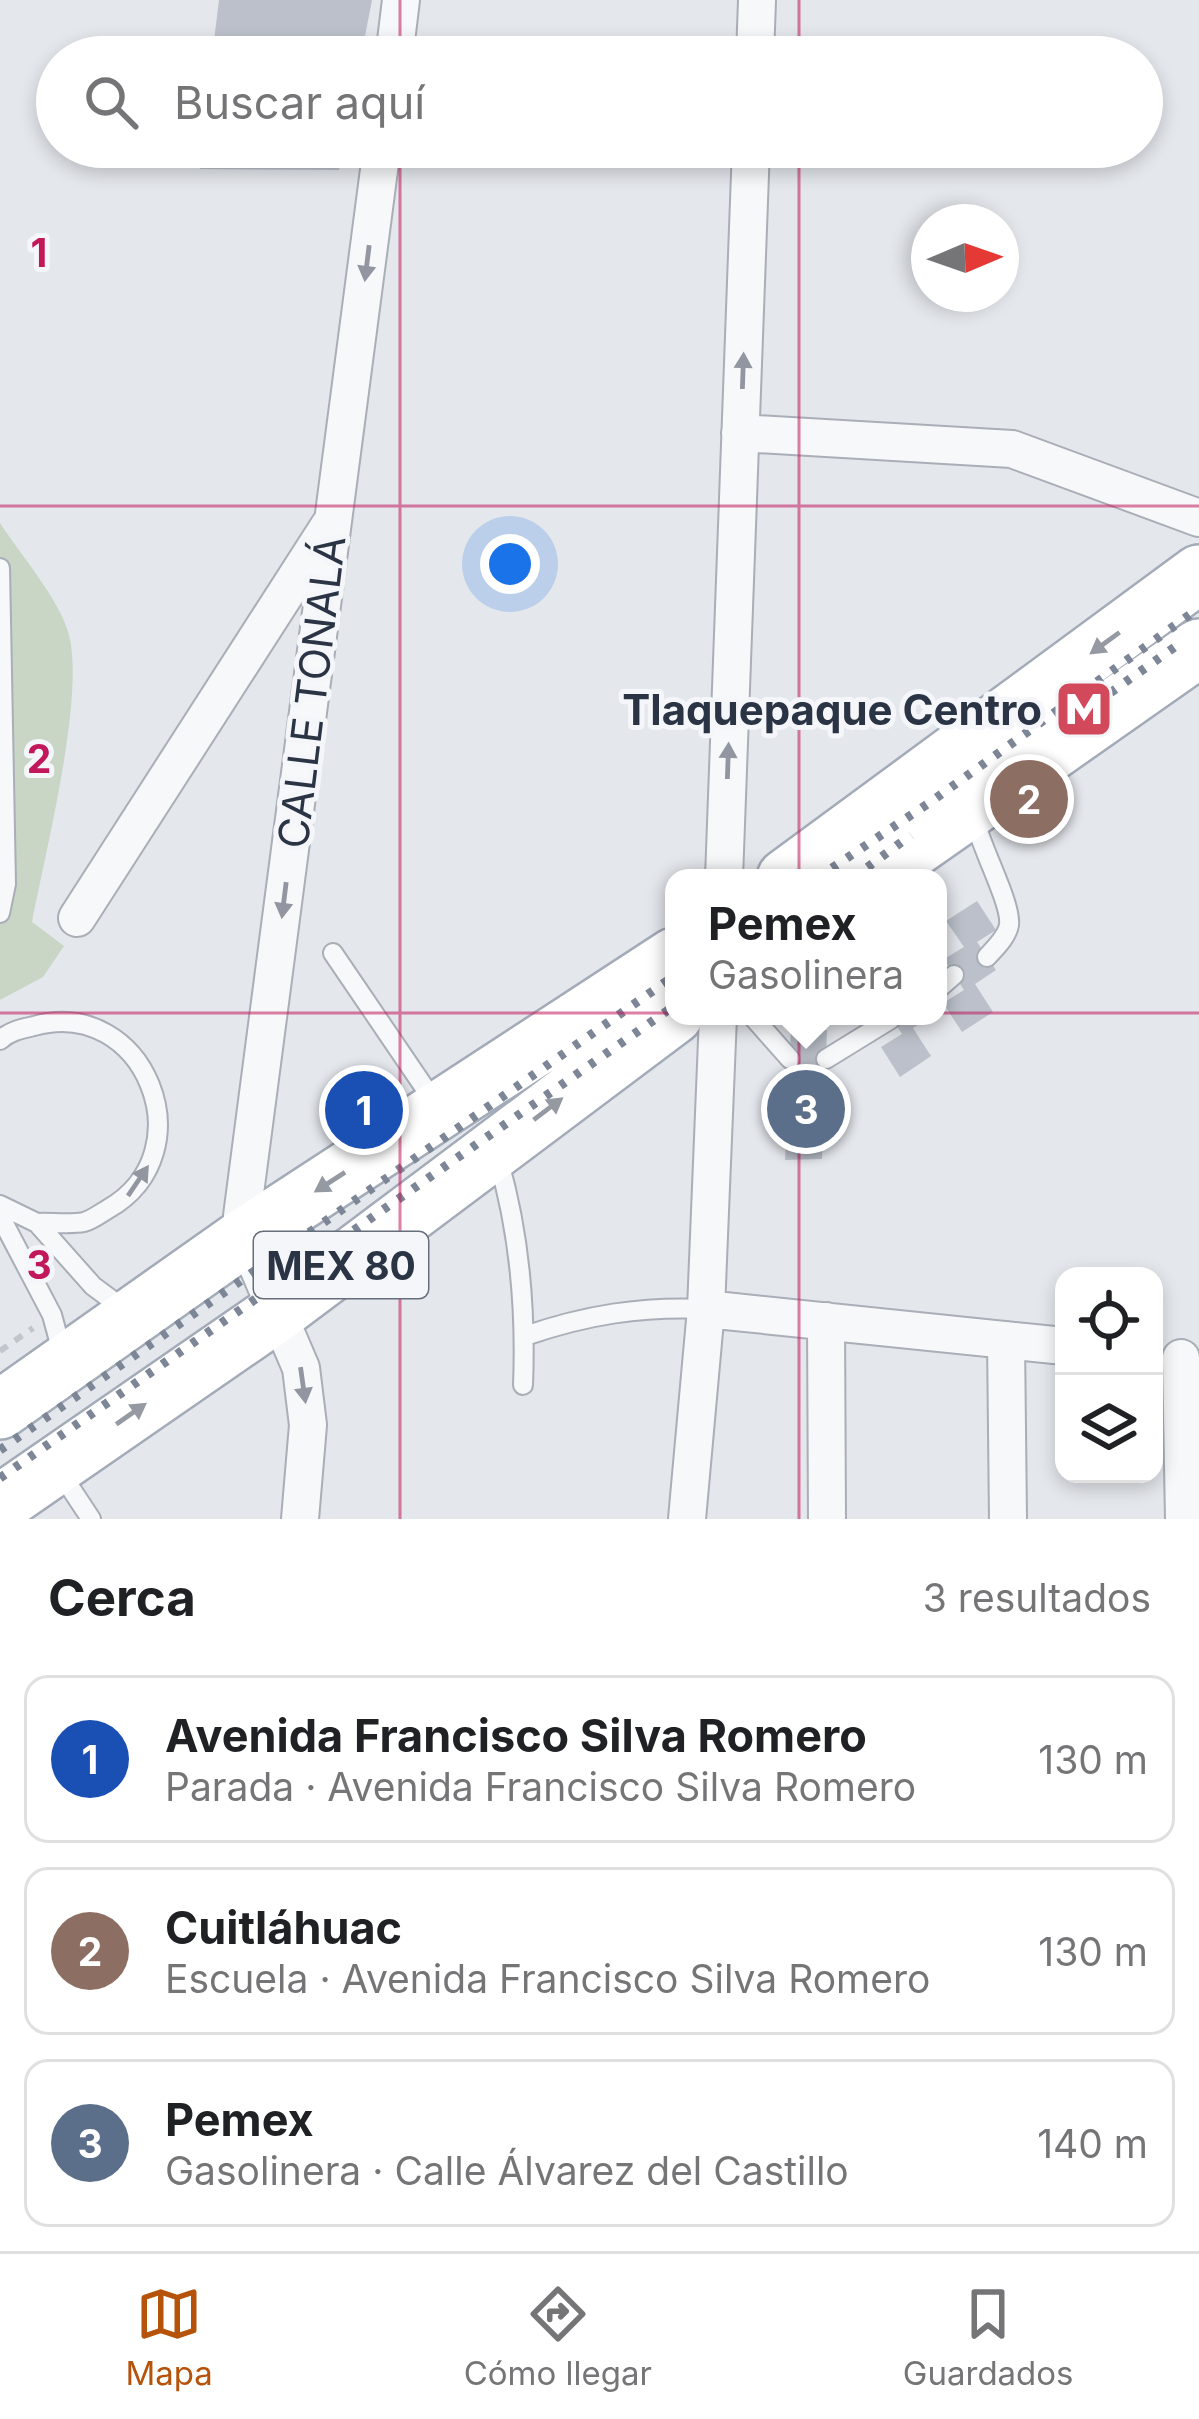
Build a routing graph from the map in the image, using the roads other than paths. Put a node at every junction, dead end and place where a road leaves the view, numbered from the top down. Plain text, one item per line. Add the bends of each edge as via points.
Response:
1 (401, 0) edge
2 (757, 0) edge
3 (397, 36) edge
4 (755, 36) edge
5 (379, 168) edge
6 (750, 168) edge
7 (740, 433) junction
8 (334, 518) junction
9 (1199, 518) edge
10 (0, 568) edge
11 (1199, 574) edge
12 (1199, 648) edge
13 (973, 809) junction
14 (724, 869) edge
15 (799, 869) edge
16 (884, 869) edge
17 (0, 913) edge
18 (77, 918) dead end
19 (333, 953) dead end
20 (987, 957) dead end
21 (665, 963) edge
22 (954, 975) dead end
23 (947, 981) edge
24 (665, 1022) edge
25 (718, 1025) edge
26 (760, 1025) edge
27 (880, 1025) edge
28 (0, 1040) edge
29 (790, 1059) dead end
30 (826, 1059) dead end
31 (440, 1110) junction
32 (495, 1149) junction
33 (0, 1205) edge
34 (0, 1216) edge
35 (37, 1223) junction
36 (245, 1238) junction
37 (706, 1309) junction
38 (278, 1312) junction
39 (134, 1316) junction
40 (826, 1321) junction
41 (525, 1336) junction
42 (1006, 1340) junction
43 (1055, 1345) edge
44 (1178, 1358) edge
45 (66, 1364) junction
46 (523, 1385) dead end
47 (0, 1410) edge
48 (56, 1466) junction
49 (0, 1504) edge
50 (92, 1519) edge
51 (300, 1519) edge
52 (687, 1519) edge
53 (827, 1519) edge
54 (1008, 1519) edge
55 (1184, 1519) edge

1 - 3 street
2 - 4 street
5 -> 8 street, CALLE TONALÁ
7 -> 6 street
7 - 9 street via 1012,448
14 -> 7 street
8 - 18 street
8 -> 36 street, CALLE TONALÁ
10 - 17 lane
11 -> 15 main road
12 - 13 main road
13 - 16 main road
13 - 20 lane via 1008,917
19 - 31 lane
21 - 31 main road, MEX 80
22 - 23 lane
32 -> 24 main road, MEX 80
25 - 37 street
26 - 29 lane
27 - 30 lane
35 -> 28 lane via 86,1222 128,1197 155,1156 159,1107 140,1061 103,1030 55,1020
31 -> 36 main road, MEX 80
32 - 38 main road, MEX 80
32 - 41 lane via 517,1240
33 - 35 lane
34 - 45 lane via 52,1315
35 - 39 lane via 93,1286
36 - 38 street
36 - 39 main road, MEX 80
37 - 40 street
37 - 41 lane via 614,1311
37 - 52 street
48 -> 38 main road, MEX 80
38 -> 51 street via 301,1368 308,1426
39 - 45 main road, MEX 80
40 - 42 street
40 - 53 street
41 - 46 lane
42 - 43 street
42 - 54 street
44 - 55 street
45 - 47 main road, MEX 80
48 - 49 main road, MEX 80
48 - 50 lane

